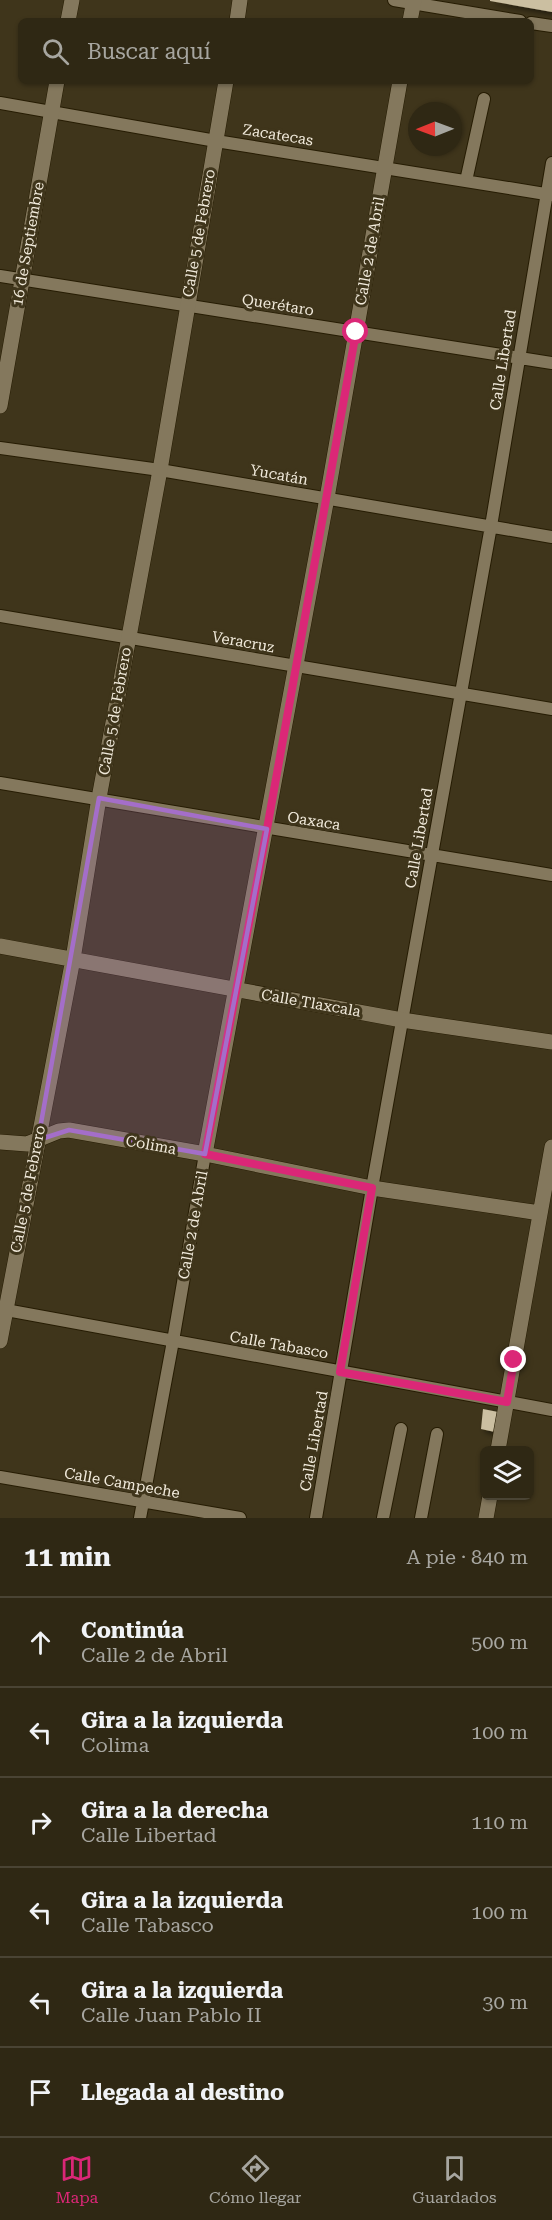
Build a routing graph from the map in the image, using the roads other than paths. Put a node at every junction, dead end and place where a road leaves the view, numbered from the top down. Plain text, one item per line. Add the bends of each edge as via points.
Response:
1 (72, 0) edge
2 (240, 0) edge
3 (394, 0) edge
4 (413, 2) edge
5 (69, 18) edge
6 (237, 18) edge
7 (410, 18) edge
8 (503, 18) edge
9 (534, 23) edge
10 (552, 26) edge
11 (56, 84) edge
12 (226, 84) edge
13 (399, 84) edge
14 (484, 99) dead end
15 (0, 103) edge
16 (51, 112) junction
17 (216, 141) junction
18 (552, 163) edge
19 (385, 168) junction
20 (466, 181) junction
21 (549, 194) edge
22 (0, 276) edge
23 (22, 279) junction
24 (186, 305) junction
25 (356, 332) junction
26 (519, 358) junction
27 (552, 363) edge
28 (0, 406) edge
29 (0, 448) edge
30 (160, 470) junction
31 (327, 498) junction
32 (491, 526) junction
33 (552, 537) edge
34 (0, 616) edge
35 (128, 637) junction
36 (295, 666) junction
37 (460, 694) junction
38 (552, 710) edge
39 (0, 783) edge
40 (99, 798) junction
41 (267, 829) junction
42 (431, 855) junction
43 (552, 875) edge
44 (0, 946) edge
45 (73, 959) junction
46 (236, 989) junction
47 (402, 1020) junction
48 (552, 1042) edge
49 (38, 1140) junction
50 (0, 1142) edge
51 (552, 1147) edge
52 (205, 1154) junction
53 (372, 1188) junction
54 (546, 1213) edge
55 (3, 1310) edge
56 (0, 1341) edge
57 (174, 1341) junction
58 (340, 1372) junction
59 (507, 1402) junction
60 (552, 1410) edge
61 (401, 1429) dead end
62 (437, 1434) dead end
63 (499, 1446) edge
64 (0, 1477) edge
65 (489, 1500) edge
66 (142, 1501) junction
67 (140, 1518) edge
68 (240, 1518) edge
69 (316, 1518) edge
70 (383, 1518) edge
71 (421, 1518) edge
72 (486, 1518) edge

1 - 5 street
2 - 6 street
3 - 4 street
4 - 7 street
4 - 8 street
9 - 10 street
11 - 16 street, 16 de Septiembre
12 - 17 street, Calle 5 de Febrero
13 - 19 street, Calle 2 de Abril
14 - 20 street
15 - 16 street, Zacatecas
16 - 17 street, Zacatecas
16 - 23 street, 16 de Septiembre
17 - 19 street, Zacatecas
17 - 24 street, Calle 5 de Febrero
18 - 21 street, Calle Libertad
19 - 20 street, Zacatecas
19 - 25 street, Calle 2 de Abril
20 - 21 street, Zacatecas
21 - 26 street, Calle Libertad
22 - 23 street, Querétaro
23 - 24 street, Querétaro
23 - 28 street, 16 de Septiembre
24 - 25 street, Querétaro
24 - 30 street, Calle 5 de Febrero
25 - 26 street, Querétaro
25 - 31 street, Calle 2 de Abril
26 - 27 street, Querétaro
26 - 32 street, Calle Libertad
29 - 30 street, Yucatán
30 - 31 street, Yucatán
30 - 35 street, Calle 5 de Febrero
31 - 32 street, Yucatán
31 - 36 street, Calle 2 de Abril
32 - 33 street, Yucatán
32 - 37 street, Calle Libertad
34 - 35 street, Veracruz
35 - 36 street, Veracruz
35 - 40 street, Calle 5 de Febrero
36 - 37 street, Veracruz
36 - 41 street, Calle 2 de Abril
37 - 38 street, Veracruz
37 - 42 street, Calle Libertad
39 - 40 street, Oaxaca
40 - 41 street, Oaxaca
40 - 45 street, Calle 5 de Febrero
41 - 42 street, Oaxaca
41 - 46 street, Calle 2 de Abril
42 - 43 street, Oaxaca
42 - 47 street, Calle Libertad
44 - 45 street, Calle Tlaxcala
45 - 46 street, Calle Tlaxcala
45 - 49 street, Calle 5 de Febrero
46 - 47 street, Calle Tlaxcala
46 - 52 street, Calle 2 de Abril
47 - 48 street, Calle Tlaxcala
47 - 53 street, Calle Libertad
49 - 50 street, Colima via 16,1145
49 - 52 street, Colima via 69,1130
49 - 55 street, Calle 5 de Febrero
51 - 54 street
52 - 53 street, Colima
52 - 57 street, Calle 2 de Abril
53 - 54 street, Colima
53 - 58 street, Calle Libertad
54 - 59 street
55 - 56 street, Calle 5 de Febrero
55 - 57 street, Calle Tabasco
57 - 58 street, Calle Tabasco
57 - 66 street, Calle 2 de Abril
58 - 59 street, Calle Tabasco
58 - 69 street, Calle Libertad
59 - 60 street, Calle Tabasco
59 - 63 street
61 - 70 street
62 - 71 street
64 - 66 street, Calle Campeche
65 - 72 street
66 - 67 street, Calle 2 de Abril
66 - 68 street, Calle Campeche

